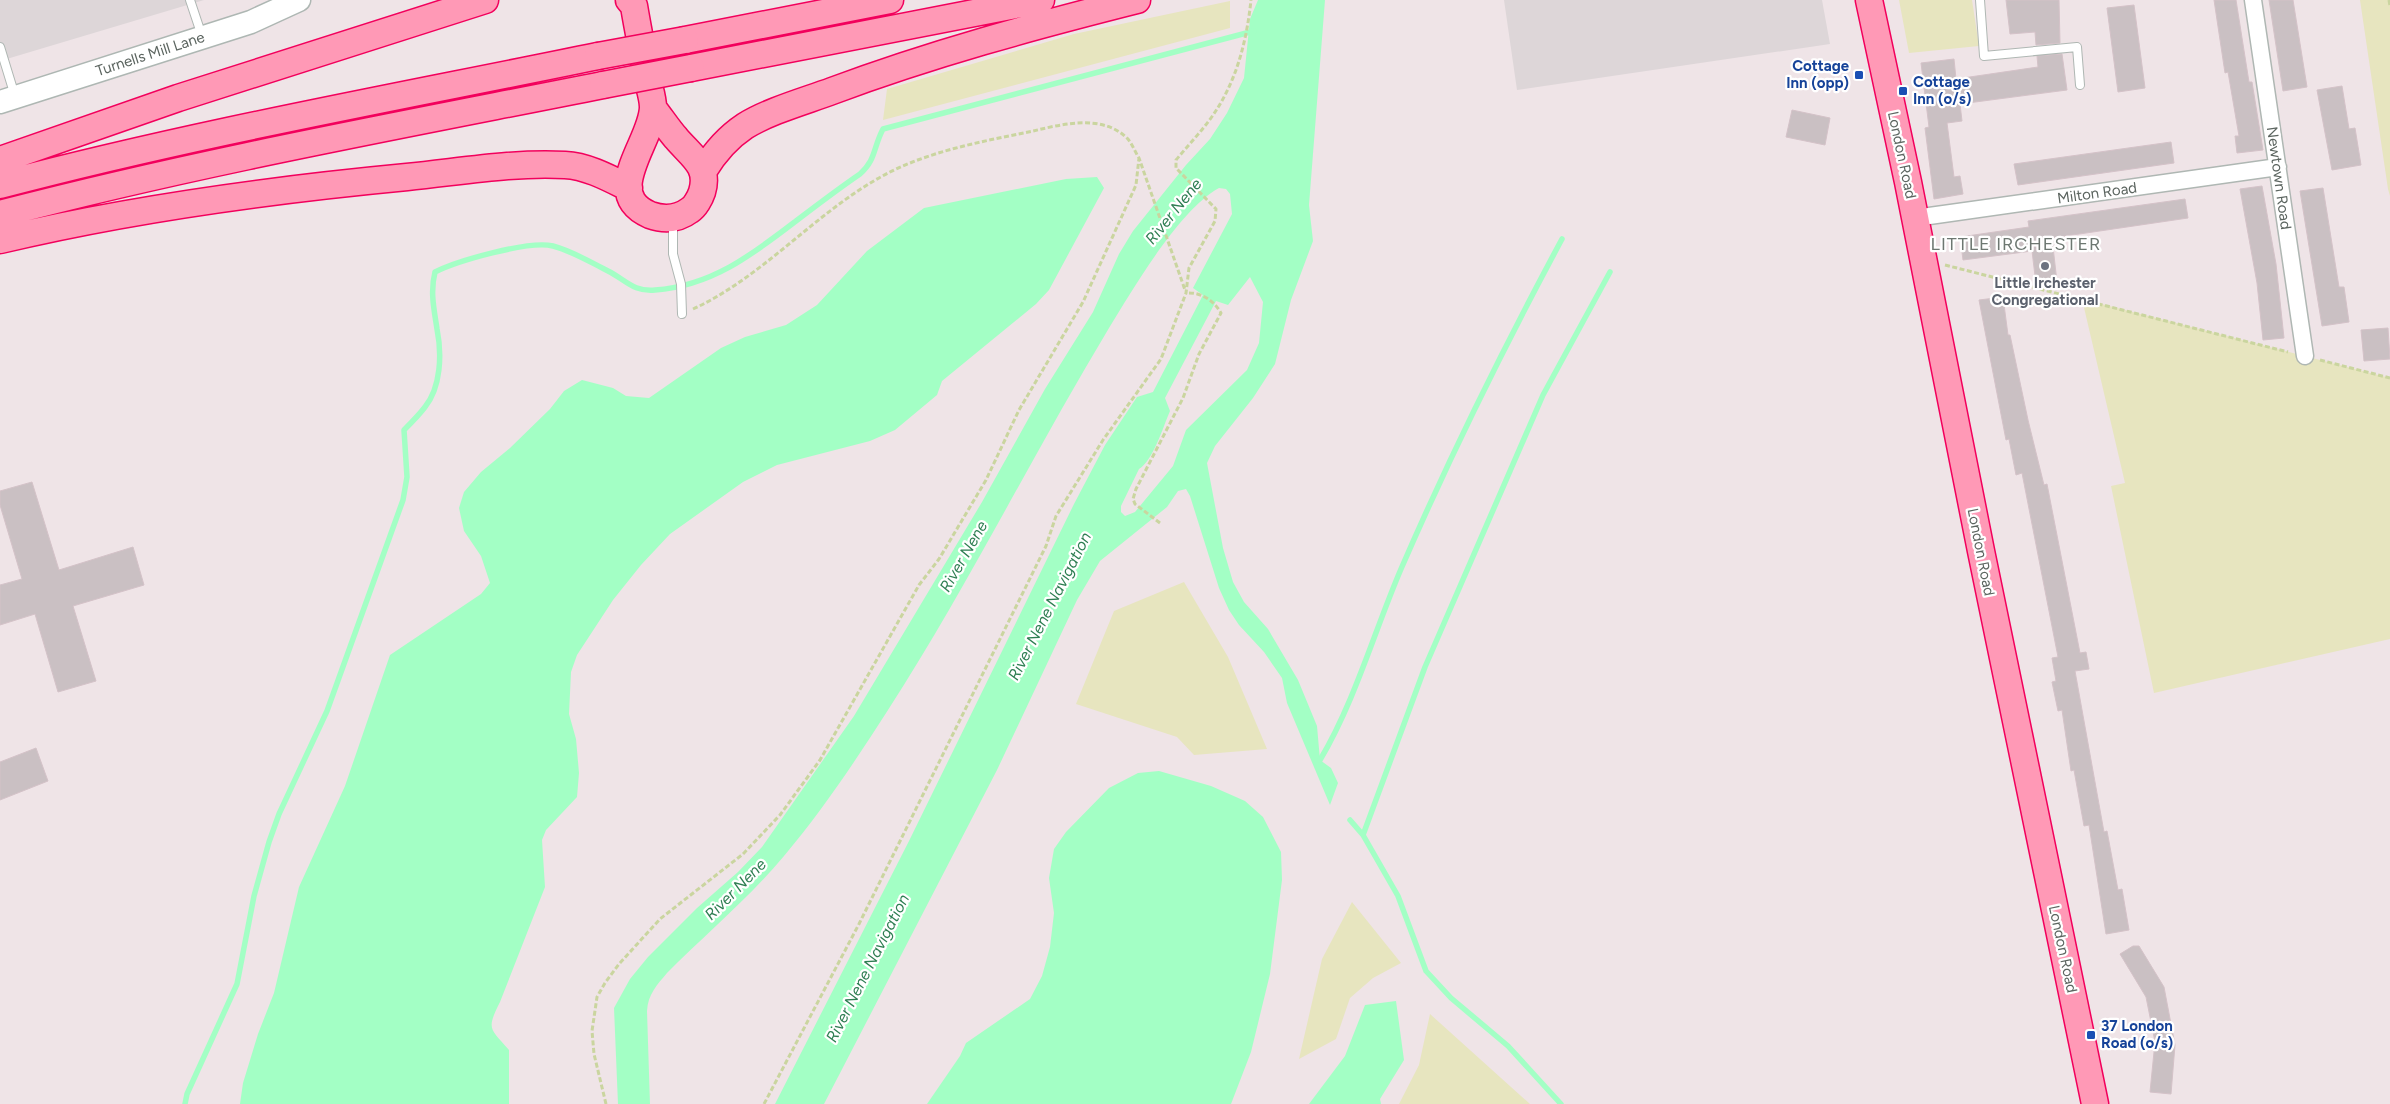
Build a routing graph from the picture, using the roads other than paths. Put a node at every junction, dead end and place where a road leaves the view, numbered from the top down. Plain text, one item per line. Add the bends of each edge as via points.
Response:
1 (190, 0) edge
2 (299, 0) edge
3 (485, 0) edge
4 (890, 0) edge
5 (1041, 0) edge
6 (1136, 0) edge
7 (1869, 0) edge
8 (1980, 0) edge
9 (2253, 0) edge
10 (633, 2) edge
11 (202, 37) junction
12 (0, 47) edge
13 (2080, 85) dead end
14 (8, 99) edge
15 (653, 108) junction
16 (0, 160) edge
17 (2278, 167) junction
18 (704, 170) junction
19 (0, 185) edge
20 (629, 188) junction
21 (0, 214) edge
22 (673, 218) junction
23 (1915, 218) junction
24 (0, 240) edge
25 (682, 314) road end
26 (2305, 356) road end
27 (2095, 1104) edge

1 - 11 lane
2 - 11 main road, Turnells Mill Lane via 251,22
3 - 16 highway via 178,98
4 - 19 highway, bridge via 217,133
5 - 21 highway, bridge via 257,154 113,185
6 - 18 highway via 902,65 784,109 746,126 717,148
7 - 23 highway, London Road
8 - 13 lane via 1984,56 2077,47
9 - 17 street, Newtown Road
10 - 15 highway
11 - 14 main road, Turnells Mill Lane
12 - 14 lane
15 - 18 highway
15 - 20 highway via 630,169
17 - 23 street, Milton Road
17 - 26 street, Newtown Road
18 - 22 highway via 701,196 691,210
20 - 22 highway via 632,200 642,211 657,218
20 - 24 highway via 598,173 567,165 525,166 313,186 147,209
22 - 25 lane via 673,254 681,284
23 - 27 highway, London Road

